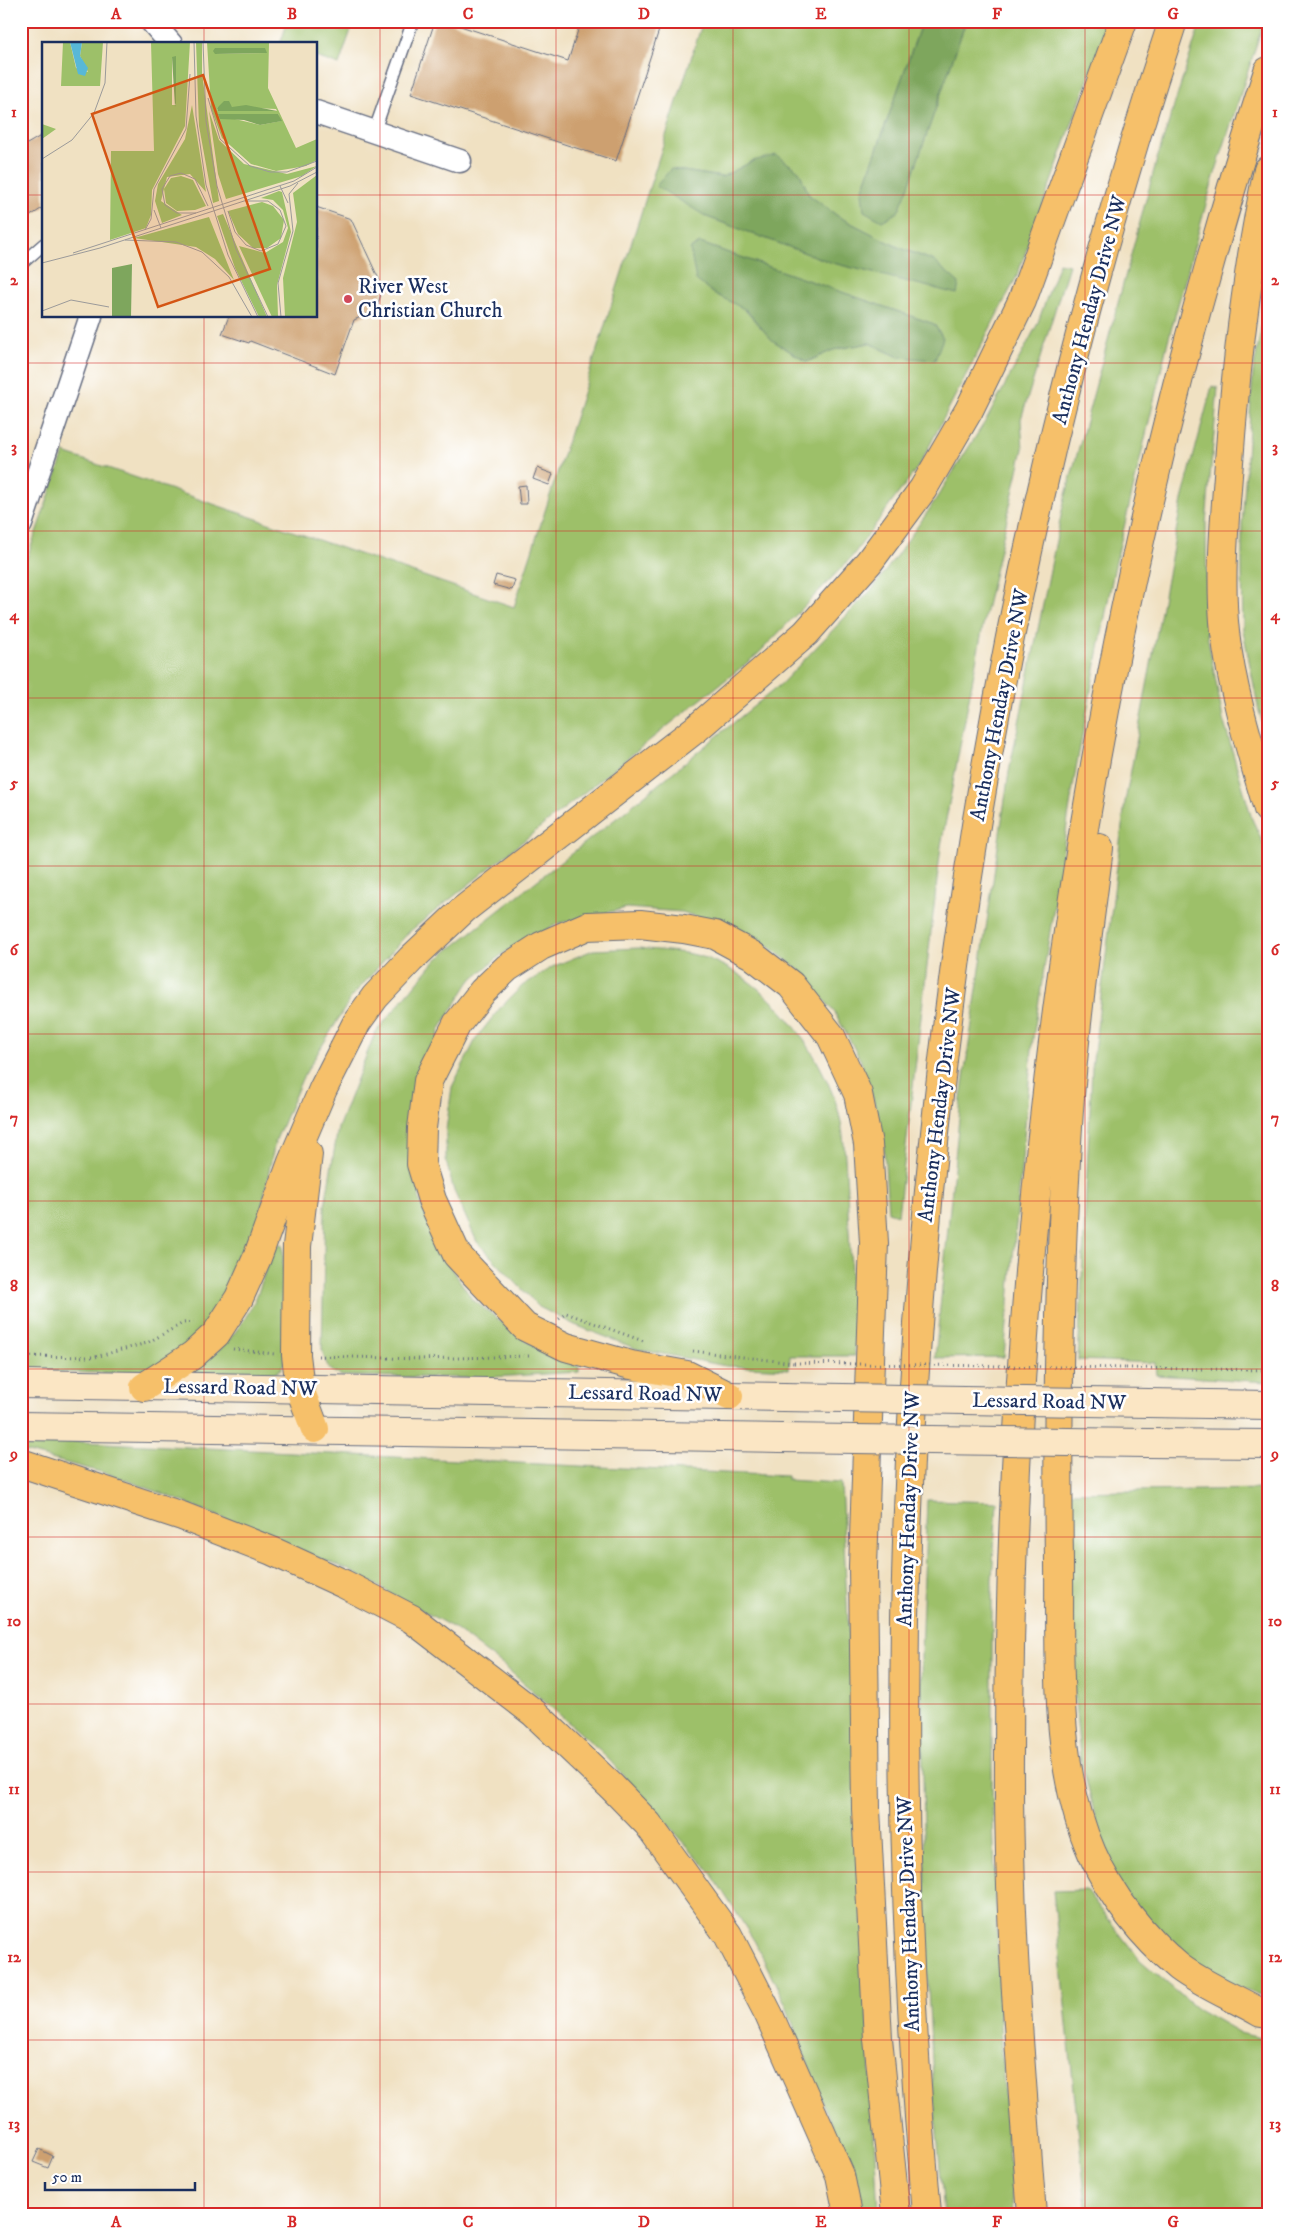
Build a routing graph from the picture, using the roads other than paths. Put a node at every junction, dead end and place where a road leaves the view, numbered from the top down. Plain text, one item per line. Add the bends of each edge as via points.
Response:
1 (151, 21) edge
2 (1123, 21) edge
3 (1174, 21) edge
4 (411, 22) edge
5 (169, 42) edge
6 (1268, 71) edge
7 (318, 113) edge
8 (374, 132) junction
9 (460, 161) dead end
10 (1268, 170) edge
11 (42, 246) edge
12 (21, 264) edge
13 (90, 318) edge
14 (21, 524) edge
15 (1114, 662) junction
16 (1268, 809) edge
17 (323, 1089) junction
18 (21, 1384) edge
19 (144, 1387) junction
20 (300, 1389) junction
21 (729, 1396) junction
22 (1268, 1405) edge
23 (21, 1426) edge
24 (315, 1429) junction
25 (1268, 1444) edge
26 (21, 1463) edge
27 (1268, 2014) edge
28 (848, 2214) edge
29 (896, 2214) edge
30 (927, 2214) edge
31 (1032, 2214) edge

1 - 5 street
2 - 17 highway via 1022,302 969,410 928,481 874,554 806,633 697,728 463,910 411,959 375,997 357,1022
3 - 30 highway, Anthony Henday Drive NW via 1110,230 1029,550 970,866 934,1140 912,1421 905,1578 903,1762 918,2122
4 - 8 lane
6 - 15 highway via 1234,177 1182,365 1154,476
7 - 8 street
8 - 9 street
10 - 16 highway via 1235,371 1224,524 1224,570 1225,632 1241,715
11 - 12 lane
13 - 14 street
15 - 27 highway via 1100,842 1069,1109 1058,1427 1063,1733 1074,1798 1092,1854 1123,1907 1147,1937 1182,1968
15 - 31 highway via 1058,988 1045,1092 1026,1306 1014,1514 1009,1758 1012,1908 1019,2055
17 - 19 highway via 239,1298 216,1334 193,1355
17 - 20 highway via 311,1133 297,1246 296,1355
18 - 19 main road, Lessard Road NW
19 - 20 main road, Lessard Road NW
20 - 21 main road, Lessard Road NW
20 - 24 highway
21 - 22 main road, Lessard Road NW, bridge
21 - 29 highway via 687,1375 631,1365 566,1347 525,1326 457,1256 432,1200 422,1164 422,1128 428,1080 457,1024 483,991 508,968 541,946 587,926 640,924 684,929 715,935 752,955 791,985 832,1036 858,1094 868,1144 874,1243 863,1567 866,1809 878,2039
23 - 24 main road, Lessard Road NW
24 - 25 main road, Lessard Road NW, bridge
26 - 28 highway via 182,1516 272,1551 344,1584 412,1619 534,1713 648,1824 728,1936 769,2016 840,2175

